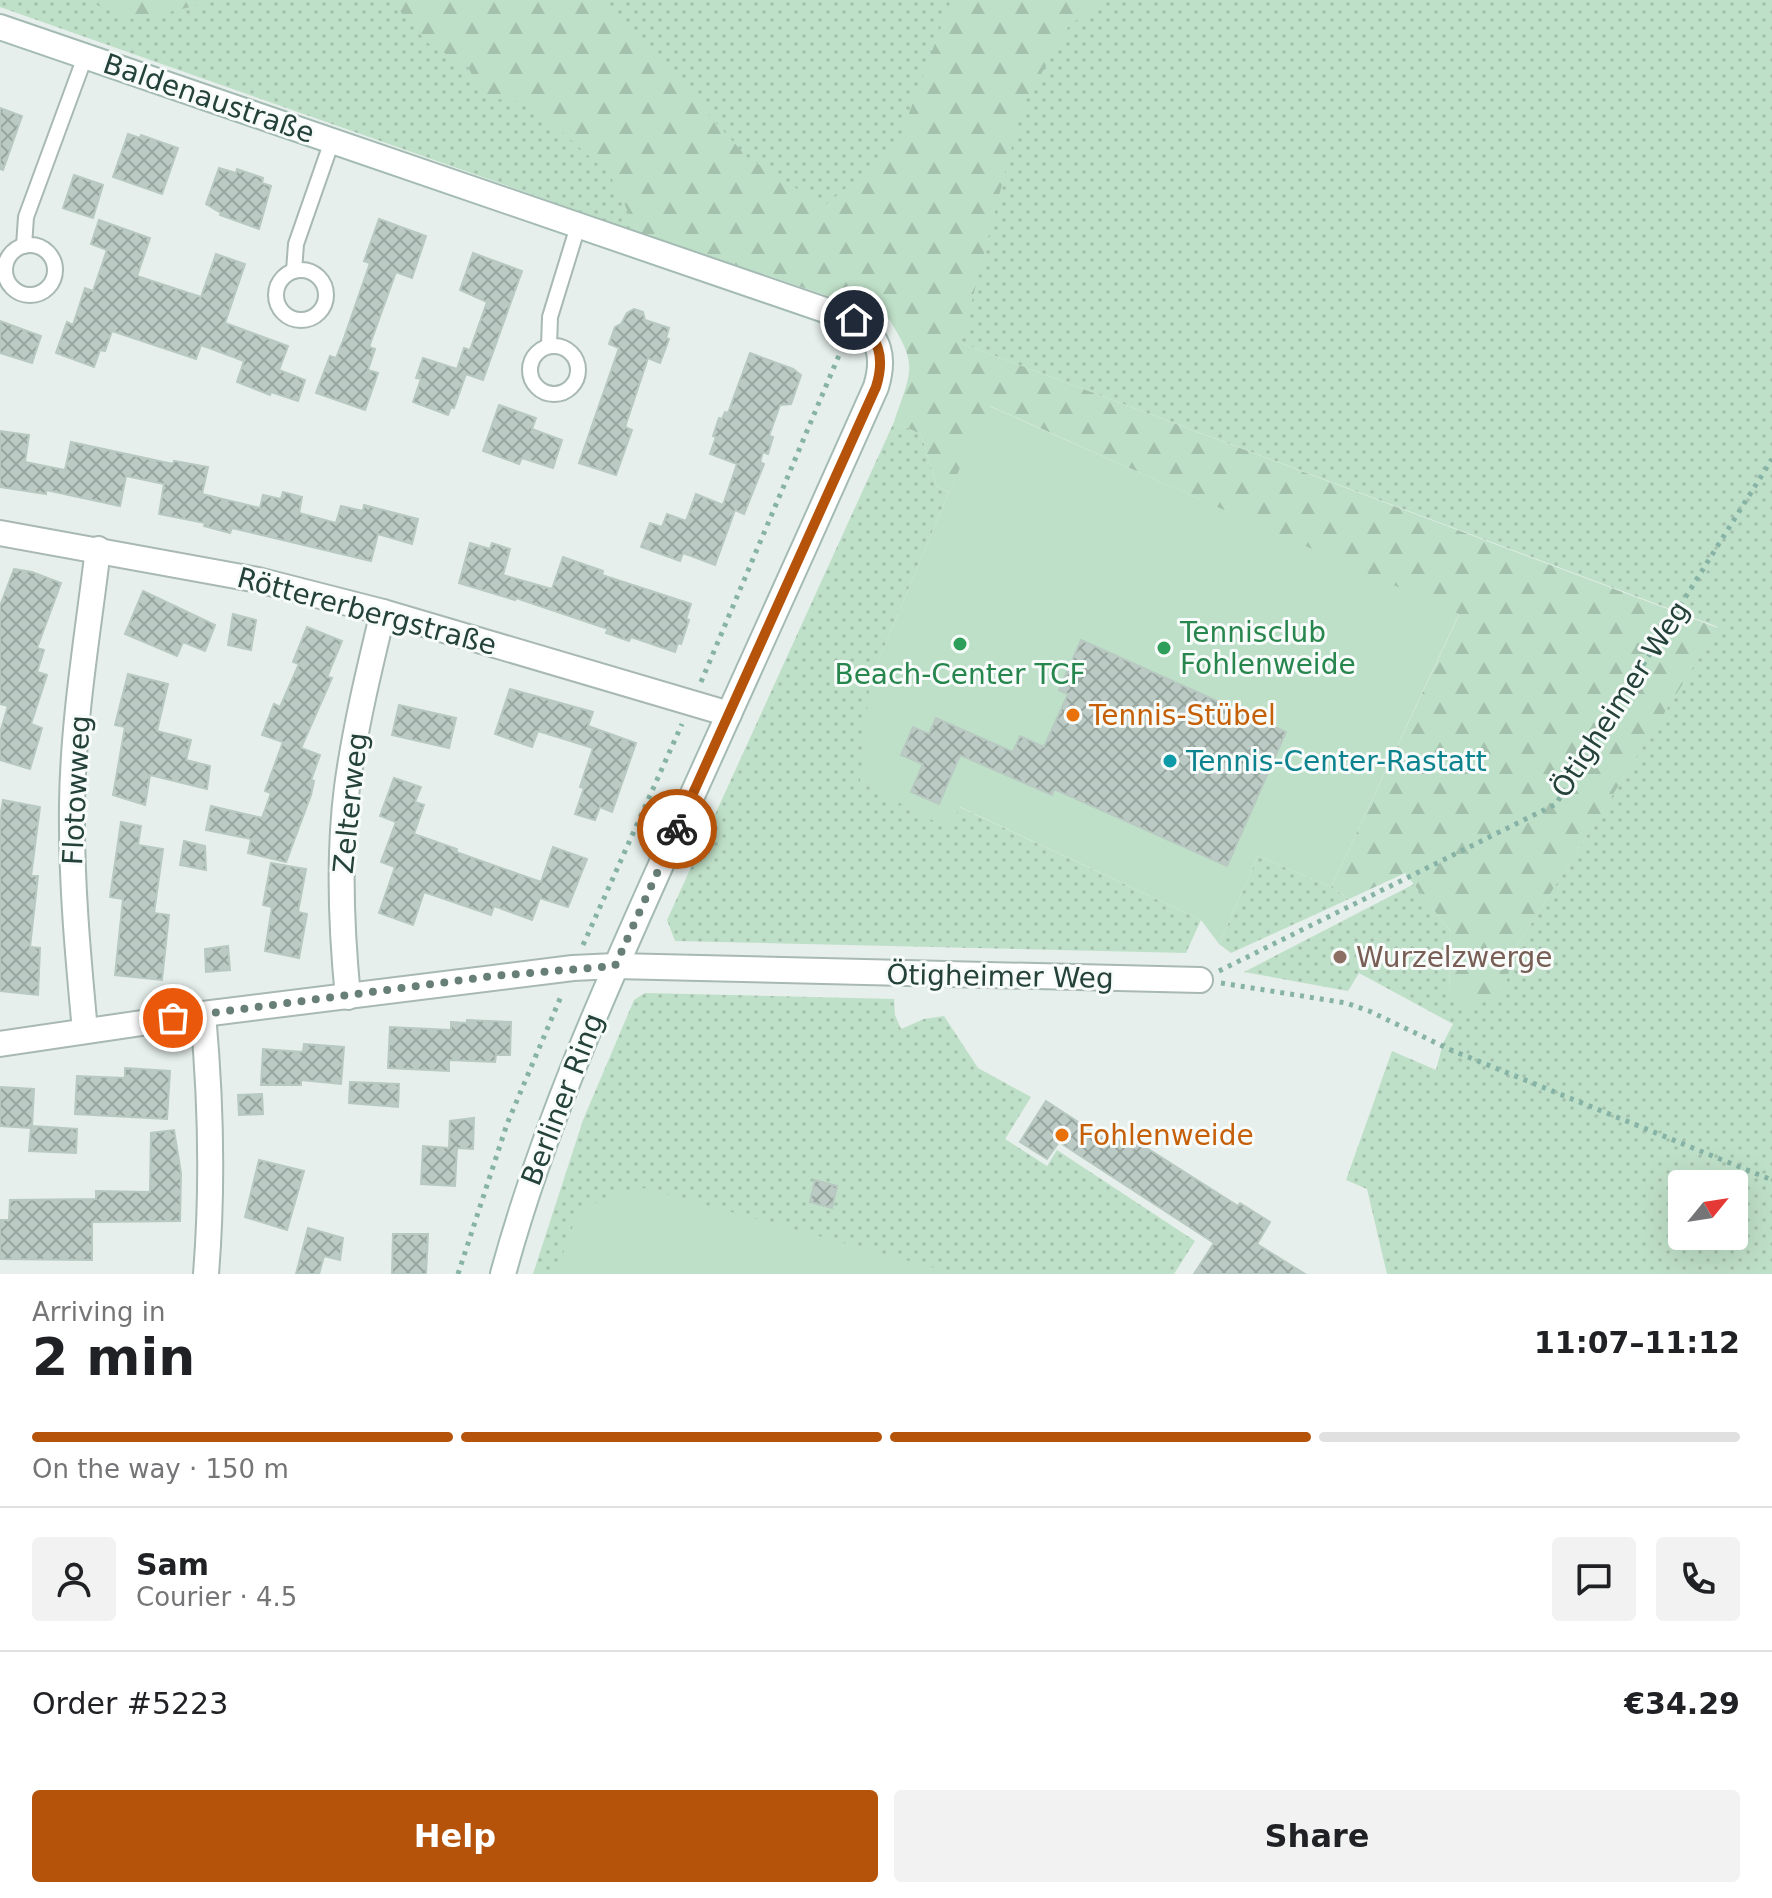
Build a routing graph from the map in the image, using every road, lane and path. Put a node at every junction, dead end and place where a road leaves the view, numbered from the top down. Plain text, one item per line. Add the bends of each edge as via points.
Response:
1 (0, 27) edge
2 (86, 54) junction
3 (332, 141) junction
4 (578, 226) junction
5 (24, 246) dead end
6 (294, 271) dead end
7 (854, 320) junction
8 (549, 346) dead end
9 (1772, 459) edge
10 (0, 533) edge
11 (98, 549) junction
12 (383, 612) junction
13 (692, 703) junction
14 (729, 714) junction
15 (615, 966) junction
16 (573, 968) junction
17 (1200, 980) junction
18 (348, 997) junction
19 (203, 1014) junction
20 (85, 1031) junction
21 (0, 1044) edge
22 (1772, 1180) edge
23 (206, 1274) edge
24 (458, 1274) edge
25 (503, 1274) edge

1 - 2 street, Baldenaustraße
2 - 3 street, Baldenaustraße
2 - 5 lane, Baldenaustraße via 26,217
3 - 4 street, Baldenaustraße
3 - 6 lane, Baldenaustraße via 296,244
4 - 7 street, Baldenaustraße
4 - 8 lane via 550,317
7 - 13 path
7 - 14 street, Berliner Ring via 875,338 881,351 876,387
9 - 17 path, Ötigheimer Weg via 1556,804
10 - 11 street, Röttererbergstraße
11 - 12 street, Röttererbergstraße via 258,580
11 - 20 street, Flotowweg via 72,802 72,883
12 - 13 street, Röttererbergstraße
12 - 18 street, Zelterweg via 347,789 342,929
13 - 14 street, Röttererbergstraße
13 - 16 path
14 - 15 street, Berliner Ring
15 - 16 street, Ötigheimer Weg
15 - 17 street, Ötigheimer Weg
15 - 25 street, Berliner Ring via 522,1202
16 - 18 street, Ötigheimer Weg
16 - 24 path via 507,1124
17 - 22 path via 1346,1003
18 - 19 street, Ötigheimer Weg
19 - 20 street, Ötigheimer Weg
19 - 23 street via 211,1145
20 - 21 street, Ötigheimer Weg

